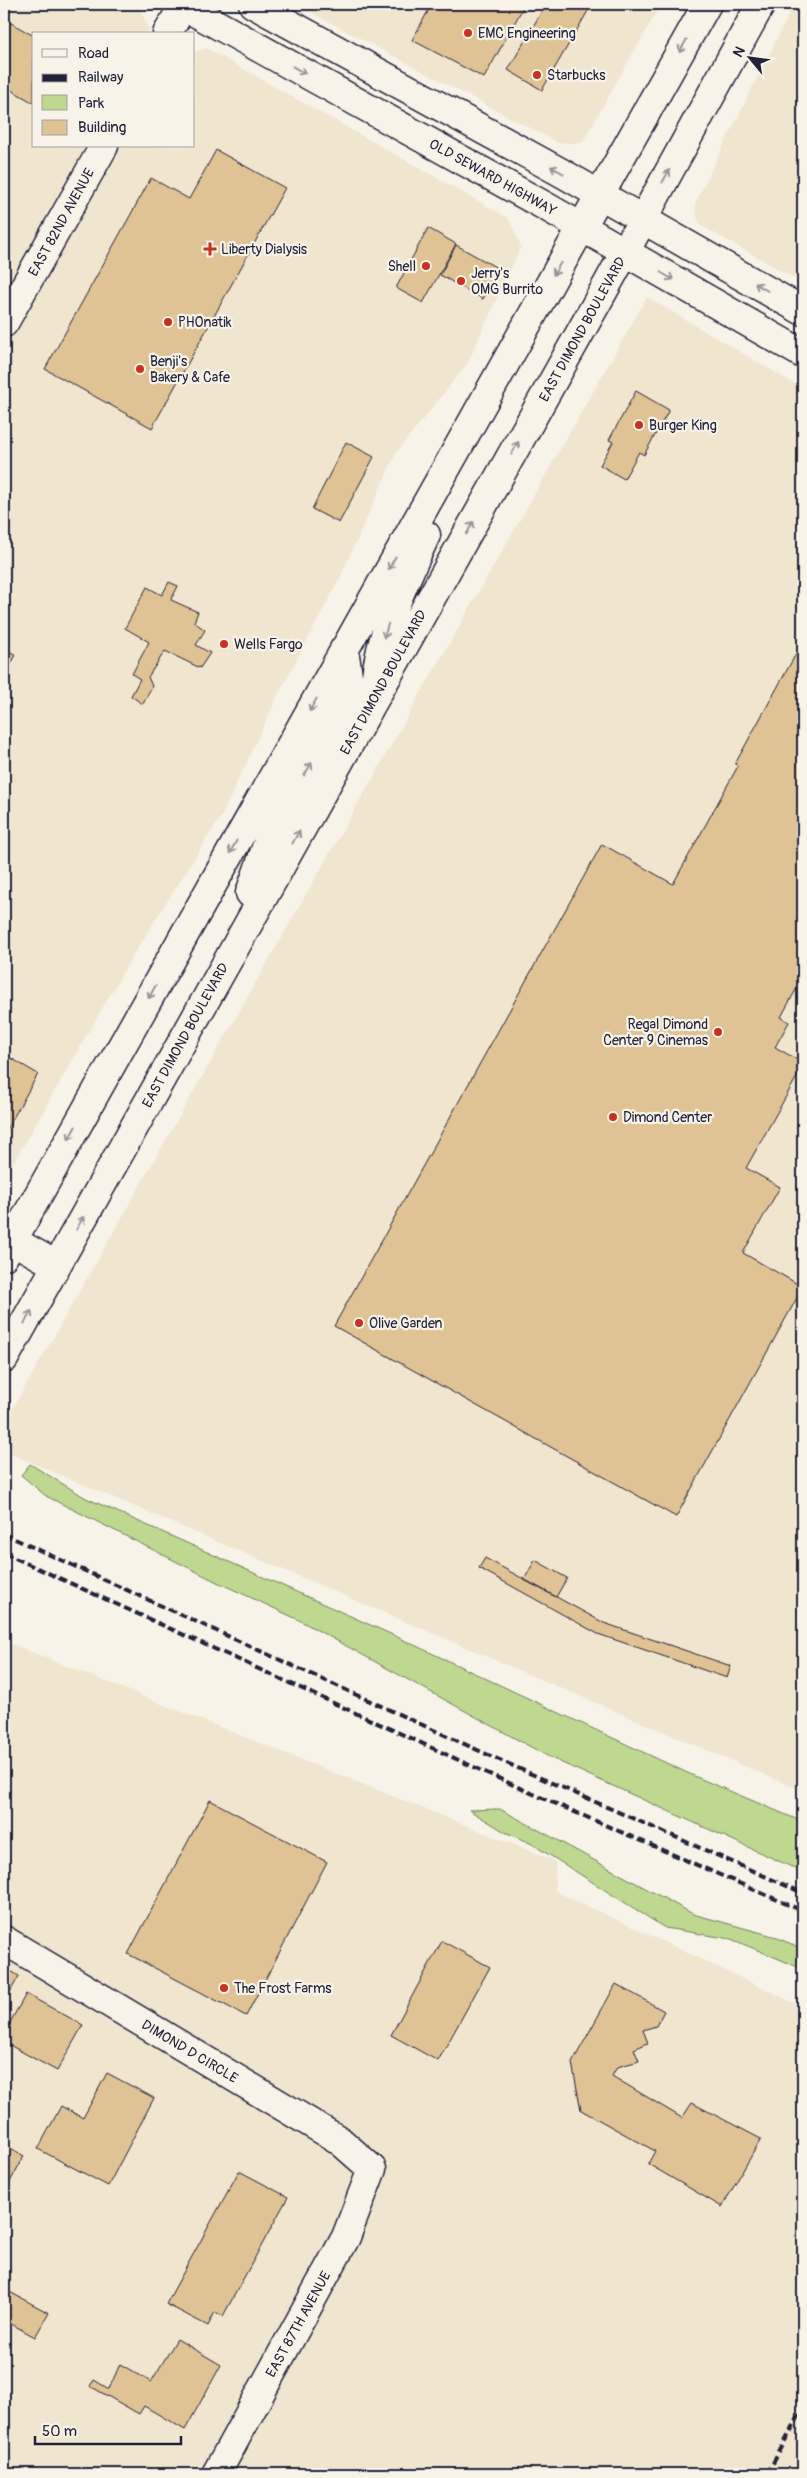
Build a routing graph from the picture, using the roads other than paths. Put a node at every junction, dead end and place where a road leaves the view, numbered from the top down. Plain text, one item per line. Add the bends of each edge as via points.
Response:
1 (253, 4) edge
2 (707, 4) edge
3 (761, 4) edge
4 (182, 5) edge
5 (168, 32) edge
6 (394, 81) junction
7 (103, 148) edge
8 (599, 195) junction
9 (642, 219) junction
10 (581, 226) junction
11 (625, 251) junction
12 (803, 312) edge
13 (4, 324) edge
14 (803, 354) edge
15 (470, 424) junction
16 (344, 649) junction
17 (373, 699) junction
18 (237, 943) junction
19 (8, 1248) edge
20 (56, 1265) junction
21 (4, 1359) edge
22 (4, 1940) edge
23 (372, 2170) joint
24 (216, 2474) edge

1 - 6 main road
2 -> 8 main road
9 -> 3 main road, EAST DIMOND BOULEVARD
4 - 5 main road
4 - 6 main road via 216,6 318,58
4 -> 10 main road, OLD SEWARD HIGHWAY
8 -> 6 main road
7 - 13 main road, EAST 82ND AVENUE
8 - 9 main road
8 - 10 main road
9 - 11 main road, EAST DIMOND BOULEVARD
12 -> 9 main road
10 - 11 main road, OLD SEWARD HIGHWAY
10 -> 15 main road
11 -> 14 main road, OLD SEWARD HIGHWAY
17 -> 11 main road, EAST DIMOND BOULEVARD
15 -> 16 main road
15 -> 17 main road via 442,499 390,615 378,657
18 -> 16 main road via 252,883 273,828 338,716 350,689
16 -> 19 main road
18 -> 17 main road, EAST DIMOND BOULEVARD
20 -> 18 main road, EAST DIMOND BOULEVARD
19 - 20 main road
21 -> 20 main road, EAST DIMOND BOULEVARD
22 - 23 main road, DIMOND D CIRCLE via 339,2140
23 - 24 main road, EAST 87TH AVENUE via 346,2237

